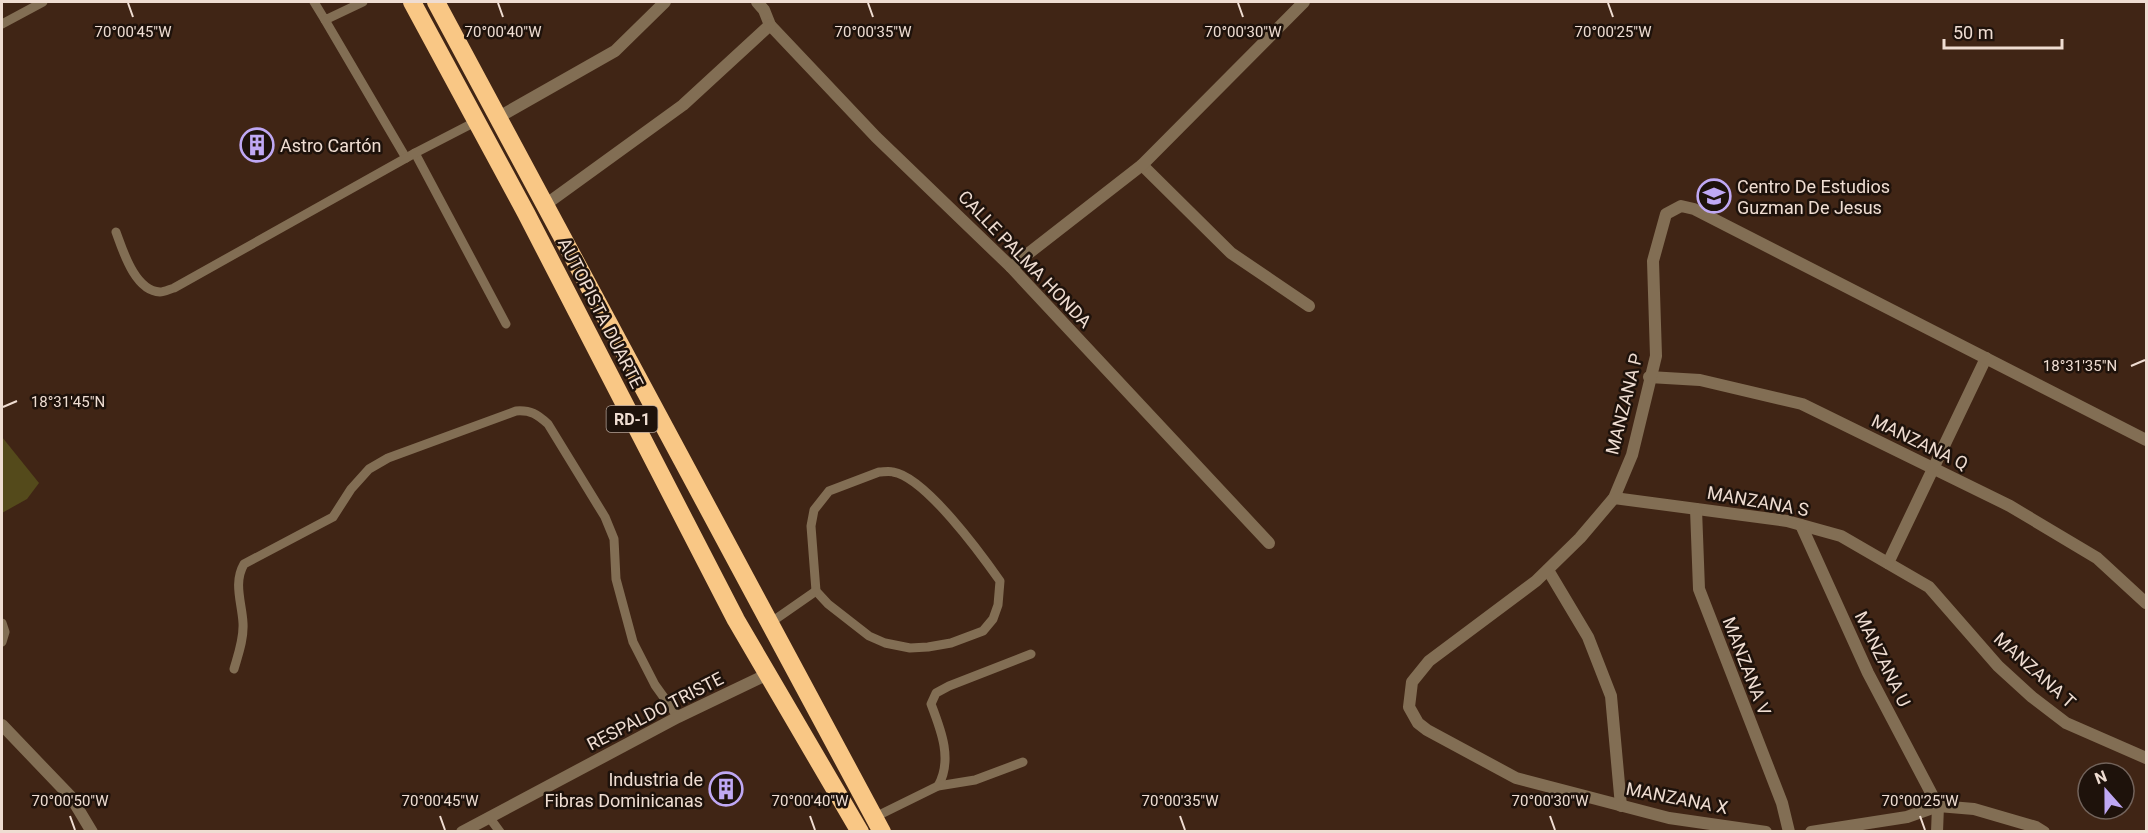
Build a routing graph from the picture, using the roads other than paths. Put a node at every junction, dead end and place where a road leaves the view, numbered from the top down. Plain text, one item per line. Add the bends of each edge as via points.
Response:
1 (43, 2) edge
2 (314, 2) edge
3 (363, 2) edge
4 (412, 2) edge
5 (436, 2) edge
6 (665, 2) edge
7 (1302, 2) edge
8 (763, 4) edge
9 (324, 20) junction
10 (2, 24) edge
11 (770, 25) junction
12 (497, 118) junction
13 (477, 121) junction
14 (410, 156) junction
15 (1142, 165) junction
16 (544, 205) junction
17 (116, 232) dead end
18 (1011, 267) junction
19 (1309, 306) dead end
20 (506, 324) dead end
21 (1986, 358) junction
22 (1649, 377) junction
23 (2146, 440) edge
24 (1932, 468) junction
25 (1614, 498) junction
26 (1696, 508) junction
27 (1801, 525) junction
28 (1269, 543) dead end
29 (1888, 563) junction
30 (1548, 570) junction
31 (816, 591) junction
32 (2146, 603) edge
33 (2, 623) edge
34 (770, 623) junction
35 (2, 642) edge
36 (1031, 654) dead end
37 (234, 669) dead end
38 (768, 674) junction
39 (678, 717) junction
40 (1418, 723) joint
41 (2, 725) edge
42 (2146, 758) edge
43 (1023, 762) dead end
44 (938, 786) junction
45 (1621, 806) junction
46 (1938, 806) junction
47 (489, 817) junction
48 (878, 824) edge
49 (92, 831) edge
50 (462, 831) edge
51 (500, 831) edge
52 (860, 831) edge
53 (1766, 831) edge
54 (1789, 831) edge
55 (1811, 831) edge
56 (1937, 831) edge
57 (2044, 831) edge

1 - 10 lane
2 - 9 lane
3 - 9 lane
4 - 13 highway, AUTOPISTA DUARTE / RD-1
5 - 12 highway, AUTOPISTA DUARTE / RD-1
6 - 12 street via 615,51
7 - 15 street
8 - 11 street, CALLE PALMA HONDA
9 - 14 lane
11 - 16 street via 683,105
11 - 18 street, CALLE PALMA HONDA via 876,137
12 - 16 highway, AUTOPISTA DUARTE / RD-1
13 - 14 lane
13 - 38 highway, AUTOPISTA DUARTE / RD-1 via 736,620
14 - 17 lane via 174,288 160,292 146,287 136,276
14 - 20 lane
15 - 18 street
15 - 19 street via 1231,254
16 - 34 highway, AUTOPISTA DUARTE / RD-1
18 - 28 street, CALLE PALMA HONDA
21 - 22 street, MANZANA P via 1694,209 1681,207 1665,214 1653,261 1656,356
21 - 23 street, MANZANA P
21 - 24 street
22 - 24 street, MANZANA Q via 1700,380 1802,404
22 - 25 street, MANZANA P via 1632,455
24 - 29 street
24 - 32 street, MANZANA Q via 2010,506 2097,558
25 - 26 street, MANZANA S
25 - 30 street, MANZANA P
26 - 27 street, MANZANA S
26 - 54 street, MANZANA V via 1699,589 1782,803
27 - 29 street, MANZANA S via 1841,536
27 - 46 street, MANZANA U via 1868,673
29 - 42 street, MANZANA T via 1929,587 1998,666 2066,723
30 - 40 street, MANZANA P via 1429,661 1412,682 1408,707
30 - 45 street via 1588,637 1611,696
31 - 31 lane via 814,510 829,491 879,472 894,472 912,480 952,518 1000,581 993,619 982,631 951,643 910,648 869,636
31 - 34 lane
33 - 35 lane
34 - 48 highway, AUTOPISTA DUARTE / RD-1
36 - 44 lane via 936,693 931,704 946,750 944,776
37 - 39 lane via 243,636 238,585 244,564 333,517 369,469 516,411 529,410 548,424 605,517 614,539 616,579 633,642 655,685
38 - 39 street, RESPALDO TRISTE
38 - 52 highway, AUTOPISTA DUARTE / RD-1
39 - 47 street, RESPALDO TRISTE
40 - 45 street, MANZANA X via 1516,778
41 - 49 street via 71,797
43 - 44 lane via 975,780
44 - 48 lane
45 - 53 street, MANZANA X via 1669,818
46 - 55 street via 1907,816
46 - 56 street
46 - 57 street via 1974,809
47 - 50 street, RESPALDO TRISTE
47 - 51 lane

